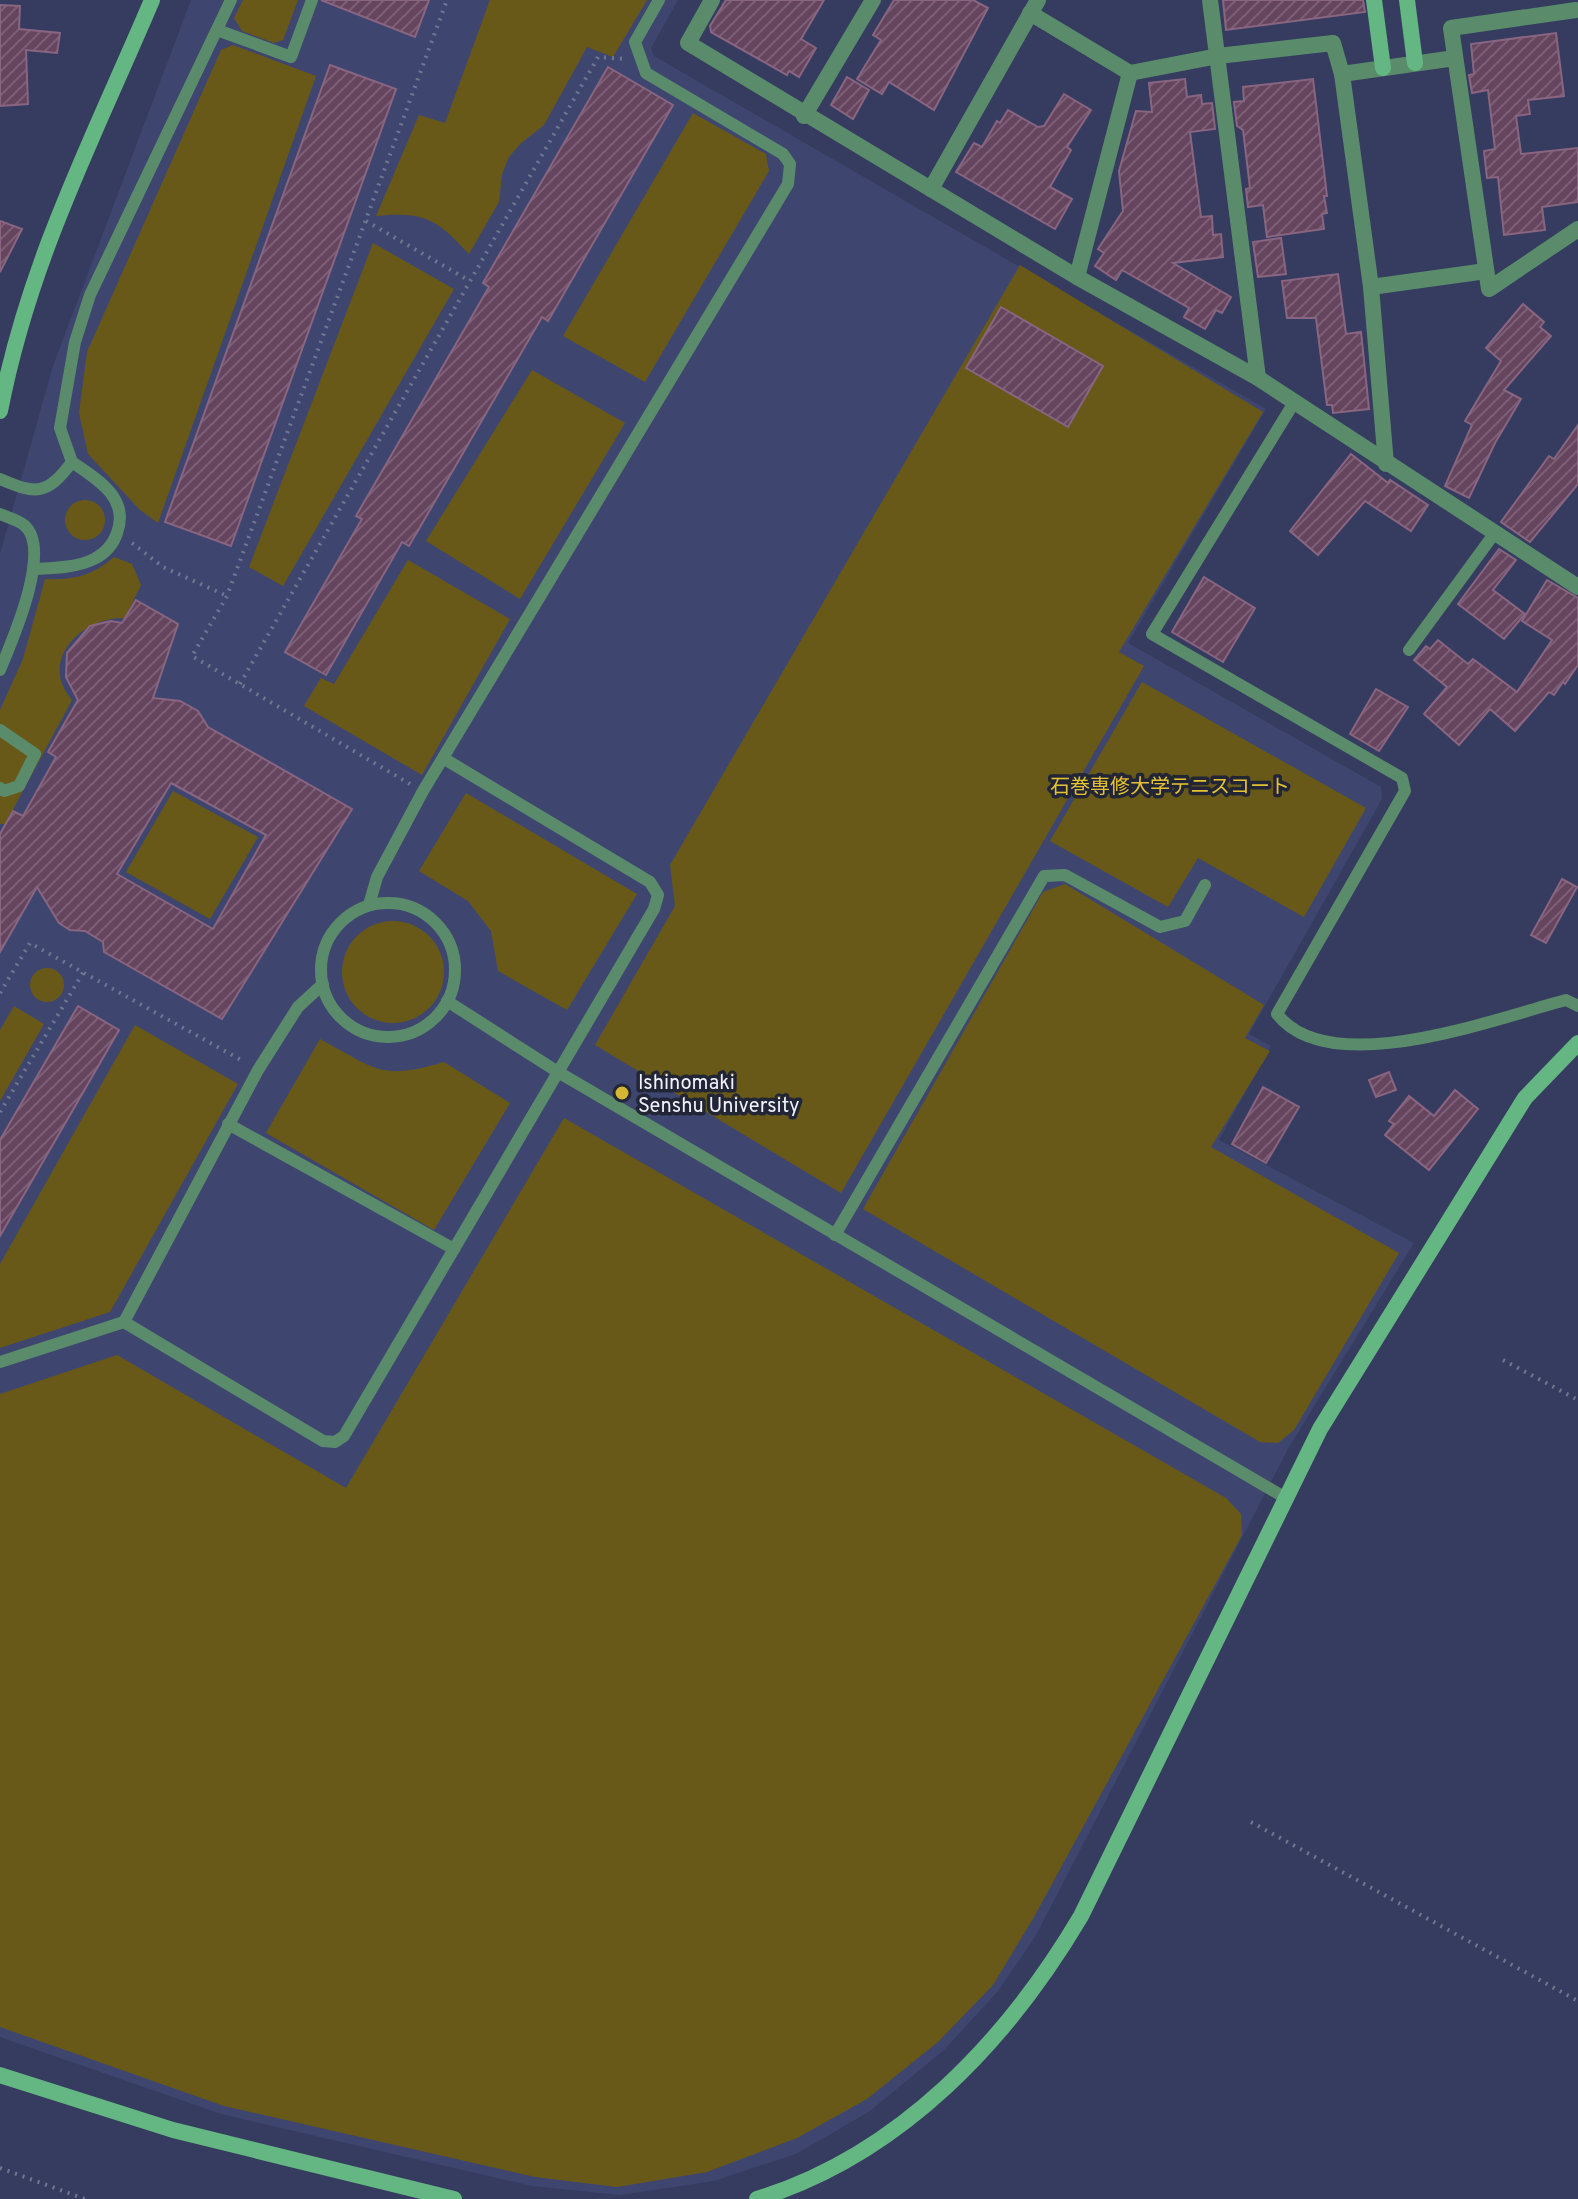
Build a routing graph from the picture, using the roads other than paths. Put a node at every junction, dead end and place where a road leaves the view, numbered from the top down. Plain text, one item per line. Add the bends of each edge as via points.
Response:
1 (231, 0) edge
2 (312, 0) edge
3 (659, 0) edge
4 (712, 0) edge
5 (873, 0) edge
6 (1210, 0) edge
7 (1374, 0) edge
8 (1407, 0) edge
9 (150, 1) edge
10 (1034, 6) edge
11 (1575, 8) edge
12 (217, 30) junction
13 (1218, 56) junction
14 (1455, 58) junction
15 (1415, 63) junction
16 (1383, 68) junction
17 (1130, 73) junction
18 (1342, 74) junction
19 (804, 116) junction
20 (931, 189) junction
21 (1578, 229) edge
22 (1486, 271) junction
23 (1077, 277) junction
24 (1371, 287) junction
25 (1258, 378) junction
26 (1295, 401) junction
27 (0, 411) edge
28 (72, 462) junction
29 (1386, 464) junction
30 (0, 479) edge
31 (0, 514) edge
32 (1494, 534) junction
33 (33, 569) junction
34 (1578, 587) edge
35 (1409, 650) dead end
36 (0, 670) edge
37 (0, 730) edge
38 (443, 758) junction
39 (0, 788) edge
40 (1205, 885) dead end
41 (369, 905) junction
42 (323, 984) junction
43 (447, 1001) junction
44 (1578, 1006) edge
45 (1578, 1043) edge
46 (558, 1072) junction
47 (228, 1124) junction
48 (835, 1235) junction
49 (454, 1249) junction
50 (124, 1322) junction
51 (0, 1362) edge
52 (1284, 1497) junction
53 (0, 2075) edge
54 (454, 2199) edge
55 (757, 2199) edge

1 - 12 lane
2 - 12 lane via 291,57
3 - 38 lane via 635,42 646,73 783,154 790,164 788,184
4 - 19 street via 688,43
5 - 19 street
6 - 13 street
7 - 16 street
8 - 15 street
9 - 27 street via 35,271
10 - 17 street
10 - 20 street
11 - 14 street via 1451,28
12 - 28 lane via 90,295 75,342 60,428
13 - 17 street
13 - 18 street via 1333,43
13 - 25 street
14 - 15 street
14 - 22 street
15 - 16 street
16 - 18 street
17 - 23 street
18 - 24 street
19 - 20 street
20 - 23 street
21 - 22 street via 1489,289
22 - 24 street
23 - 25 street
24 - 29 street
25 - 26 street
26 - 29 street
26 - 44 lane via 1152,634 1402,778 1405,791 1277,1014 1294,1030 1362,1047 1416,1040 1566,1000
28 - 30 lane via 42,490 26,490
28 - 33 lane via 117,500 122,520 118,532 112,546 92,560
29 - 32 street
31 - 33 lane via 24,525 35,545
32 - 34 street
32 - 35 lane
33 - 36 lane
37 - 39 lane via 35,754 19,786
38 - 41 lane via 377,877
38 - 46 lane via 650,882 658,895
40 - 48 lane via 1185,921 1160,927 1065,875 1044,876
41 - 42 lane via 350,914 332,934 323,956
41 - 43 lane via 412,907 442,929 455,968
42 - 43 lane via 340,1017 358,1030 382,1036 420,1029
42 - 47 lane via 298,1007
43 - 46 lane
45 - 52 street via 1525,1098 1320,1429
46 - 48 lane
46 - 49 lane
47 - 49 lane
47 - 50 lane
48 - 52 lane
49 - 50 lane via 344,1436 335,1442 323,1441
50 - 51 lane
52 - 55 street via 1081,1916 1033,1991 974,2061 898,2127 849,2159
53 - 54 street via 173,2130

